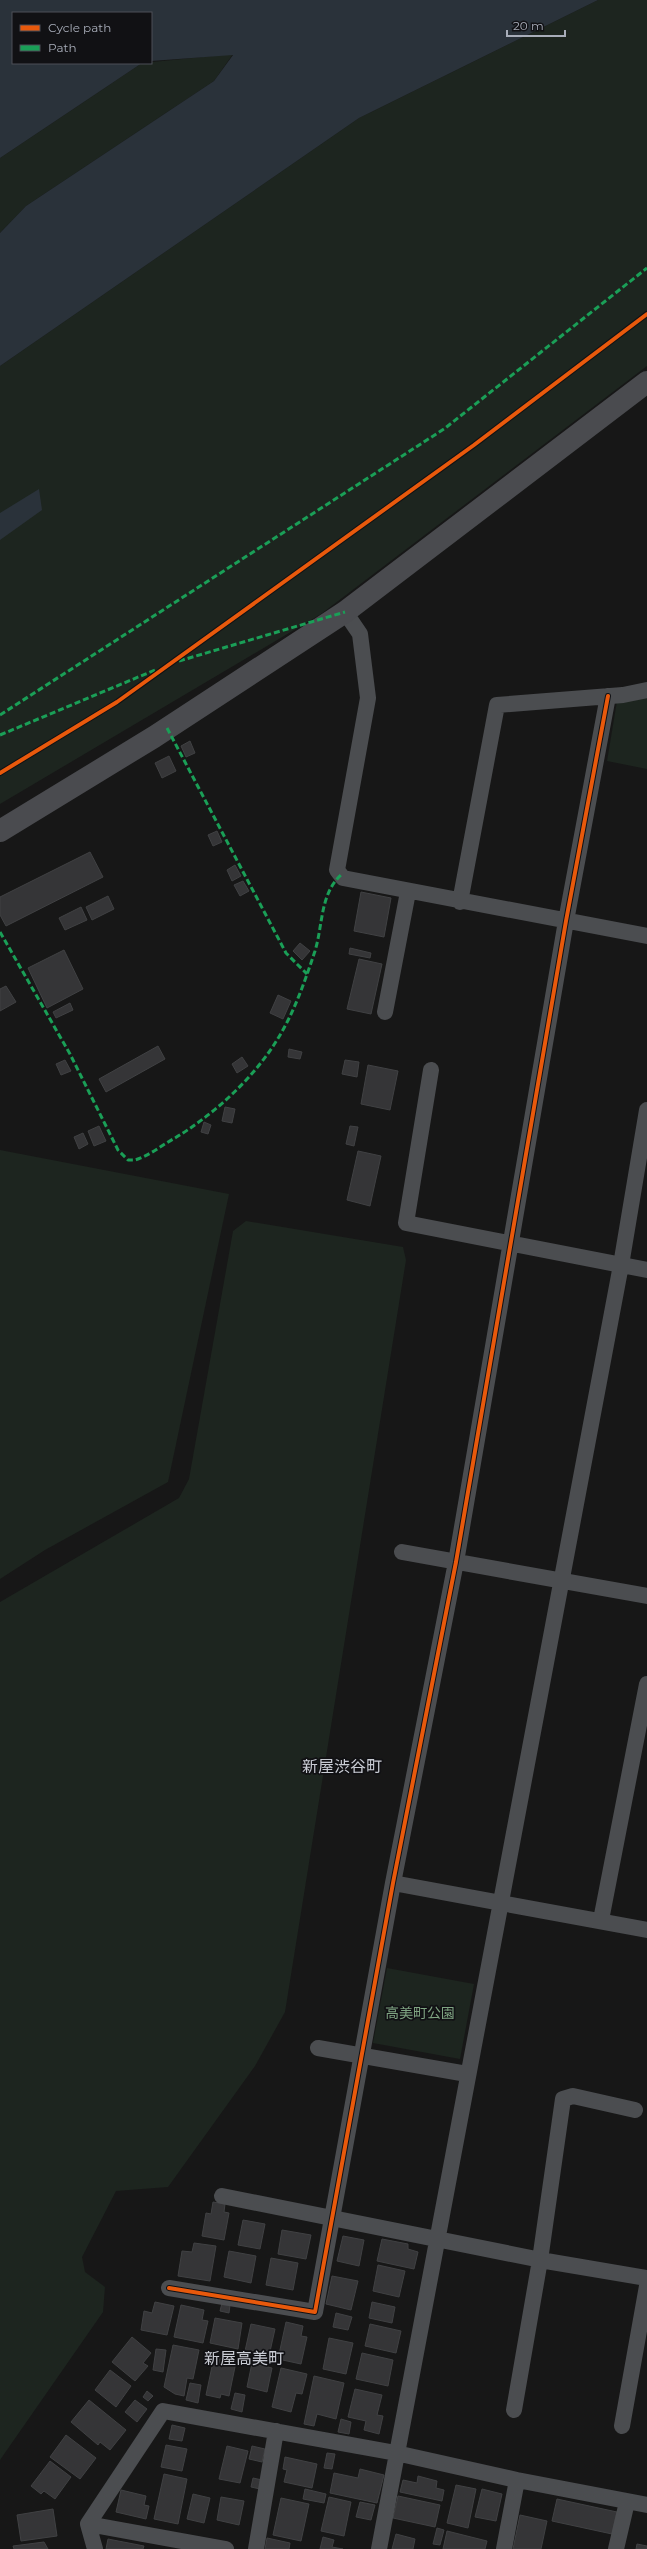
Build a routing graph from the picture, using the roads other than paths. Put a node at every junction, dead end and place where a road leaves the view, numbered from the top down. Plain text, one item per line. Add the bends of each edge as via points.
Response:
1 (647, 382) edge
2 (345, 612) junction
3 (647, 690) edge
4 (608, 696) junction
5 (0, 831) edge
6 (408, 892) junction
7 (460, 902) junction
8 (566, 921) junction
9 (647, 936) edge
10 (385, 1012) dead end
11 (432, 1070) dead end
12 (647, 1110) edge
13 (510, 1243) junction
14 (621, 1265) junction
15 (647, 1270) edge
16 (402, 1552) dead end
17 (456, 1562) junction
18 (561, 1580) junction
19 (647, 1596) edge
20 (647, 1684) edge
21 (392, 1883) junction
22 (500, 1902) junction
23 (601, 1920) junction
24 (647, 1930) edge
25 (318, 2048) dead end
26 (361, 2055) junction
27 (467, 2074) junction
28 (635, 2110) dead end
29 (222, 2196) dead end
30 (332, 2218) junction
31 (436, 2238) junction
32 (540, 2260) junction
33 (647, 2278) edge
34 (647, 2286) edge
35 (169, 2288) dead end
36 (514, 2410) dead end
37 (622, 2426) dead end
38 (276, 2432) junction
39 (396, 2453) junction
40 (517, 2480) junction
41 (628, 2502) junction
42 (647, 2505) edge
43 (88, 2524) junction
44 (95, 2549) edge
45 (226, 2549) edge
46 (256, 2549) edge
47 (379, 2549) edge
48 (504, 2549) edge
49 (616, 2549) edge

1 - 2 street
2 - 5 street via 154,737
2 - 6 street via 360,634 368,698 337,870 343,878 350,881
3 - 4 street
4 - 7 street via 497,705
4 - 8 street
6 - 7 street
6 - 10 street
7 - 8 street
8 - 9 street
8 - 13 street
11 - 13 street via 406,1223
12 - 14 street
13 - 14 street
13 - 17 street
14 - 15 street
14 - 18 street
16 - 17 street
17 - 18 street
17 - 21 street
18 - 19 street
18 - 22 street
20 - 23 street
21 - 22 street
21 - 26 street
22 - 23 street
22 - 27 street
23 - 24 street
25 - 26 street
26 - 27 street
26 - 30 street
27 - 31 street
28 - 32 street via 573,2096 563,2099
29 - 30 street
30 - 31 street
30 - 35 street via 315,2312
31 - 32 street
31 - 39 street
32 - 33 street
32 - 36 street
34 - 37 street
38 - 39 street
38 - 43 street via 164,2411
38 - 46 street
39 - 40 street
39 - 47 street
40 - 41 street
40 - 48 street
41 - 42 street
41 - 49 street
43 - 44 street
43 - 45 street

